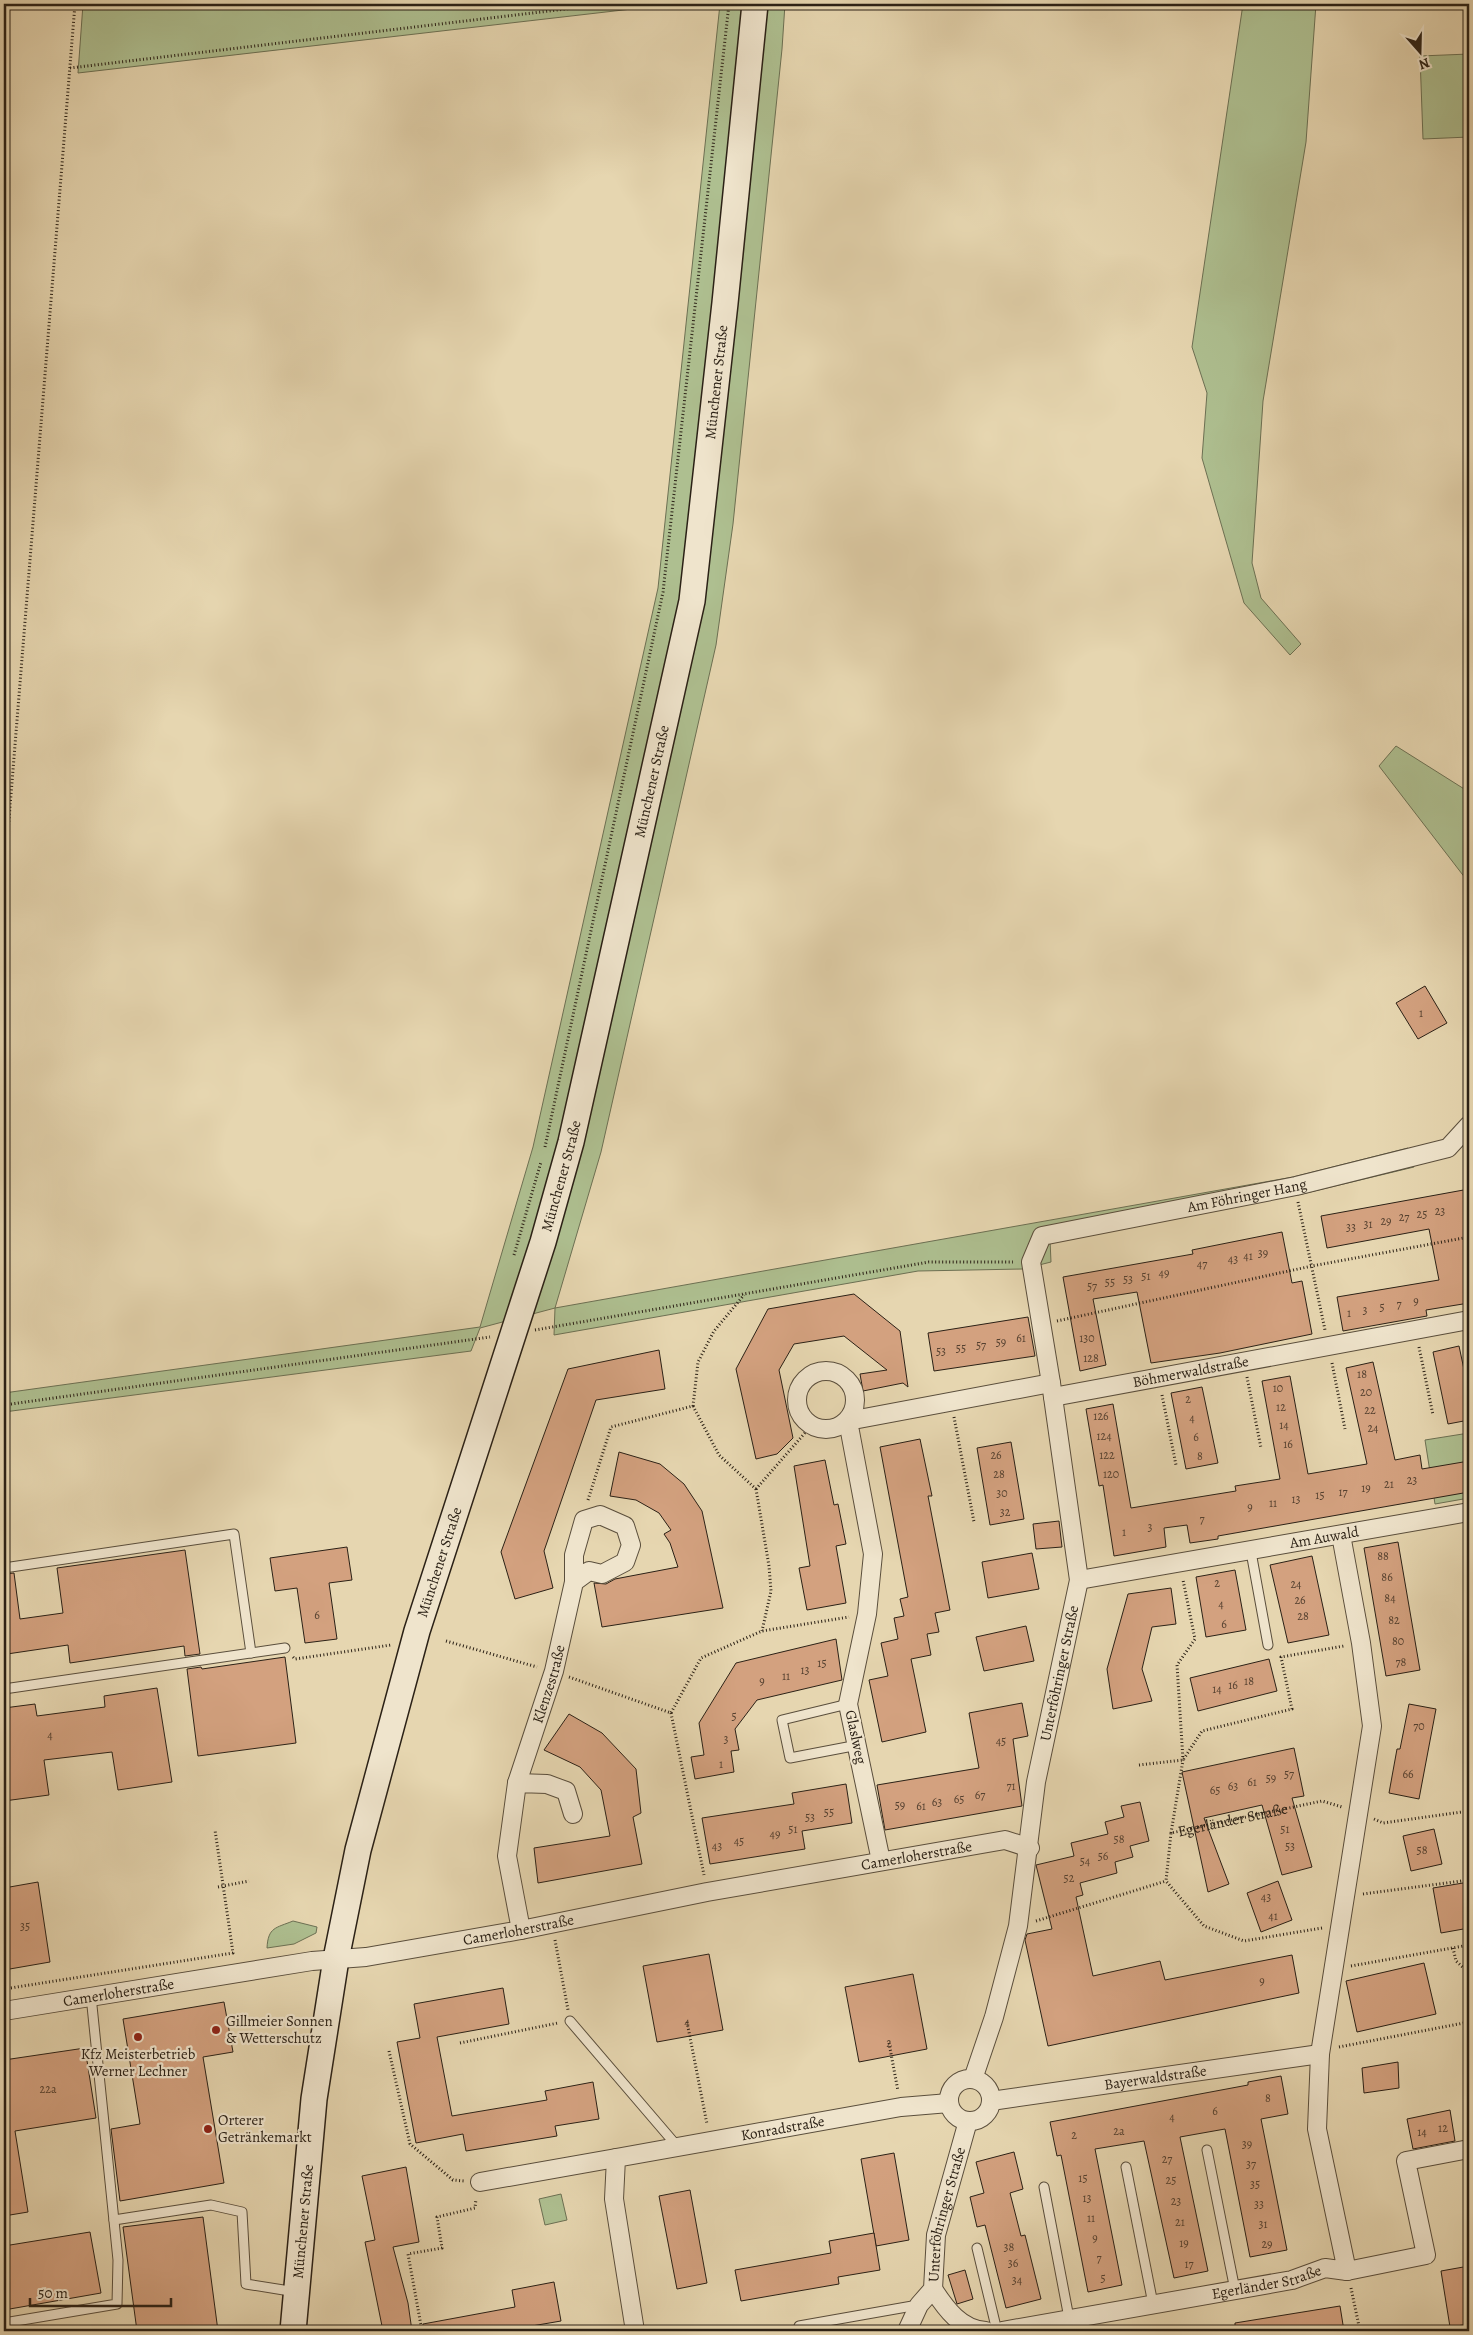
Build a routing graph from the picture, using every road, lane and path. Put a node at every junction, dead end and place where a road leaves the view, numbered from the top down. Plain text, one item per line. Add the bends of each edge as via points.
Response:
1 (75, 4) edge
2 (608, 4) edge
3 (729, 4) edge
4 (755, 4) edge
5 (70, 68) junction
6 (4, 881) edge
7 (1469, 1125) edge
8 (1296, 1186) junction
9 (1469, 1237) edge
10 (512, 1260) dead end
11 (1031, 1262) junction
12 (1312, 1266) junction
13 (744, 1295) junction
14 (1469, 1320) edge
15 (1041, 1324) junction
16 (493, 1328) dead end
17 (548, 1328) dead end
18 (1416, 1330) junction
19 (1328, 1346) junction
20 (1244, 1361) junction
21 (1158, 1377) junction
22 (1052, 1390) junction
23 (952, 1403) junction
24 (4, 1404) edge
25 (693, 1406) junction
26 (1433, 1415) dead end
27 (848, 1421) junction
28 (811, 1426) junction
29 (1345, 1429) dead end
30 (1261, 1448) dead end
31 (1176, 1465) dead end
32 (756, 1488) junction
33 (1469, 1512) edge
34 (584, 1520) junction
35 (974, 1522) dead end
36 (1341, 1535) junction
37 (1251, 1552) junction
38 (1180, 1564) junction
39 (4, 1568) edge
40 (1079, 1580) junction
41 (574, 1582) junction
42 (867, 1614) junction
43 (762, 1631) junction
44 (446, 1641) dead end
45 (1361, 1642) junction
46 (390, 1645) dead end
47 (1268, 1645) dead end
48 (285, 1648) joint
49 (251, 1653) junction
50 (554, 1671) junction
51 (4, 1689) edge
52 (848, 1704) junction
53 (672, 1713) junction
54 (858, 1745) junction
55 (1183, 1760) junction
56 (1139, 1765) dead end
57 (517, 1783) junction
58 (1469, 1811) edge
59 (1359, 1813) junction
60 (573, 1814) dead end
61 (216, 1830) dead end
62 (1171, 1833) junction
63 (1030, 1848) junction
64 (880, 1861) junction
65 (1469, 1880) edge
66 (249, 1881) dead end
67 (1166, 1881) junction
68 (218, 1886) dead end
69 (224, 1886) junction
70 (707, 1892) junction
71 (1344, 1897) junction
72 (552, 1923) junction
73 (1018, 1926) junction
74 (1340, 1926) junction
75 (521, 1930) junction
76 (1469, 1945) edge
77 (1453, 1948) junction
78 (336, 1959) junction
79 (1334, 1970) junction
80 (1469, 1980) edge
81 (4, 1989) edge
82 (91, 1996) junction
83 (4, 2011) edge
84 (570, 2021) junction
85 (687, 2022) dead end
86 (1469, 2022) edge
87 (460, 2043) dead end
88 (889, 2043) dead end
89 (389, 2051) dead end
90 (1320, 2054) junction
91 (973, 2079) junction
92 (991, 2101) junction
93 (949, 2103) junction
94 (901, 2107) junction
95 (968, 2121) junction
96 (710, 2140) junction
97 (678, 2146) junction
98 (1469, 2149) edge
99 (1208, 2150) dead end
100 (616, 2158) junction
101 (1126, 2167) dead end
102 (480, 2182) junction
103 (1044, 2187) dead end
104 (114, 2220) junction
105 (977, 2248) dead end
106 (1347, 2271) junction
107 (933, 2289) junction
108 (1236, 2290) junction
109 (296, 2292) junction
110 (1153, 2304) junction
111 (919, 2305) junction
112 (1069, 2318) junction
113 (4, 2323) edge
114 (798, 2326) dead end
115 (293, 2331) edge
116 (422, 2331) edge
117 (635, 2331) edge
118 (907, 2331) edge
119 (986, 2331) edge
120 (997, 2331) edge
121 (1011, 2331) edge
122 (1360, 2331) edge

1 - 5 path
2 - 5 path
3 - 10 path via 663,592 546,1146
4 - 78 main road, Münchener Straße via 726,303 692,601 571,1142 544,1242 417,1631 358,1850
5 - 6 path
7 - 8 street, Am Föhringer Hang via 1448,1148
8 - 11 street, Am Föhringer Hang via 1042,1236
8 - 12 path
9 - 12 path
11 - 13 path via 928,1262
11 - 15 street, Unterföhringer Straße
12 - 15 path
12 - 19 path
13 - 17 path
13 - 25 path via 714,1330 698,1362
14 - 18 street, Böhmerwaldstraße
15 - 22 street, Unterföhringer Straße
16 - 24 path via 490,1337
18 - 19 street, Böhmerwaldstraße
18 - 26 path
19 - 20 street, Böhmerwaldstraße
19 - 29 path
20 - 21 street, Böhmerwaldstraße
20 - 30 path
21 - 22 street, Böhmerwaldstraße
21 - 31 path
22 - 23 street
22 - 40 street, Unterföhringer Straße
23 - 27 street
23 - 35 path
25 - 32 path via 718,1455
25 - 34 path via 611,1428
27 - 28 street via 830,1430
27 - 28 street, Glaslweg via 856,1403 852,1385 836,1372 817,1372 802,1384 796,1402 799,1412
27 - 42 street, Glaslweg via 873,1554
28 - 32 path
32 - 43 path via 770,1566 771,1592
33 - 36 street, Am Auwald
34 - 41 street, Klenzestraße via 574,1555
34 - 41 street via 600,1515 625,1526 631,1545 625,1562 602,1574 589,1571
36 - 37 street, Am Auwald
36 - 45 street
37 - 38 street, Am Auwald
37 - 47 lane
38 - 40 street, Am Auwald
38 - 55 path via 1195,1639 1177,1665
39 - 49 lane via 234,1534
40 - 63 street, Unterföhringer Straße via 1036,1782
41 - 50 street, Klenzestraße
42 - 43 path
42 - 52 street, Glaslweg
43 - 53 path via 701,1658
44 - 50 path
45 - 55 path via 1281,1657 1292,1709 1202,1731
45 - 59 street via 1372,1726
46 - 48 path via 295,1659
48 - 49 lane
49 - 51 lane
50 - 53 path
50 - 57 street, Klenzestraße
52 - 54 street, Glaslweg
52 - 54 lane via 782,1720 790,1758
53 - 70 path
54 - 64 street, Glaslweg
55 - 56 path
55 - 62 path
57 - 60 street via 547,1784 566,1791
57 - 75 street, Klenzestraße via 506,1856
58 - 59 path, Egerländer Straße via 1383,1823
59 - 62 path, Egerländer Straße via 1322,1801
59 - 71 street
61 - 69 path
62 - 67 path, Egerländer Straße
63 - 64 street, Camerloherstraße via 1005,1840
63 - 73 street, Unterföhringer Straße
64 - 70 street, Camerloherstraße
65 - 71 path
66 - 69 path
67 - 73 path
67 - 74 path via 1204,1926 1244,1941
68 - 69 path
69 - 81 path via 233,1953
70 - 72 street, Camerloherstraße
71 - 74 street
72 - 75 street, Camerloherstraße
72 - 84 path
73 - 91 street, Unterföhringer Straße via 994,2017
74 - 79 street
75 - 78 street, Camerloherstraße via 366,1957
76 - 77 path
77 - 79 path
77 - 80 path via 1456,1961 1468,1972
78 - 82 street, Camerloherstraße
78 - 109 main road, Münchener Straße via 314,2099
79 - 90 street
82 - 83 street, Camerloherstraße
82 - 104 lane
84 - 87 path
84 - 97 lane
85 - 96 path
86 - 90 path via 1343,2046
88 - 94 path
89 - 102 path via 410,2144 453,2180
90 - 92 street, Bayerwaldstraße
90 - 106 street via 1317,2129
91 - 92 street via 984,2084
91 - 93 street via 955,2085
92 - 95 street via 981,2118
93 - 94 street, Konradstraße
93 - 95 street via 955,2116
94 - 96 street, Konradstraße
95 - 107 street, Unterföhringer Straße via 936,2235
96 - 97 street, Konradstraße
97 - 100 street, Konradstraße
98 - 106 street, Egerländer Straße via 1406,2161 1426,2255
99 - 108 lane
100 - 102 street, Konradstraße
100 - 117 street via 614,2199
101 - 110 lane
102 - 116 path via 475,2208 437,2217 442,2248 408,2254
103 - 112 lane
104 - 109 lane via 211,2205 242,2212 246,2284
104 - 113 lane via 118,2260 117,2304
105 - 120 lane
106 - 108 street, Egerländer Straße via 1325,2268 1292,2280
106 - 122 path
107 - 111 street, Unterföhringer Straße
107 - 119 street via 948,2311 966,2326
108 - 110 street, Egerländer Straße
109 - 115 main road, Münchener Straße
110 - 112 street, Egerländer Straße
111 - 114 lane
111 - 118 street, Unterföhringer Straße
112 - 121 street, Egerländer Straße

